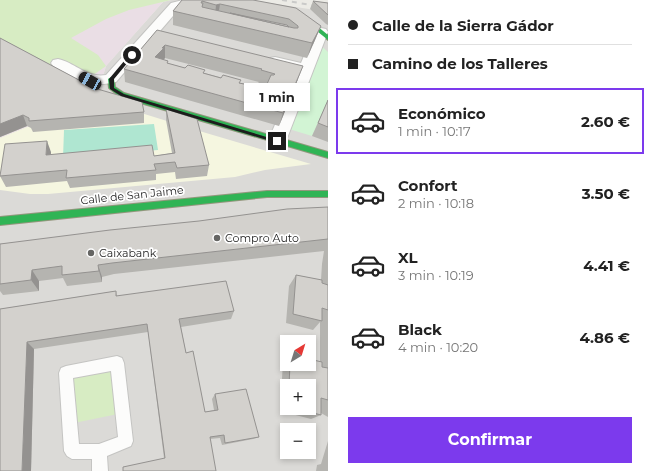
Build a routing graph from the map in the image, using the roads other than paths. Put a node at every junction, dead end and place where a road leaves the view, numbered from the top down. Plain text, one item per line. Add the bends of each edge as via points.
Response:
1 (198, 0) edge
2 (289, 15) edge
3 (152, 31) junction
4 (168, 35) edge
5 (324, 35) edge
6 (261, 58) edge
7 (58, 63) dead end
8 (307, 69) junction
9 (111, 79) junction
10 (277, 141) junction
11 (328, 155) edge
12 (314, 184) dead end
13 (267, 194) junction
14 (328, 194) edge
15 (0, 221) edge
16 (99, 452) junction
17 (100, 471) edge

1 - 3 street via 175,6
2 - 5 main road via 304,18
3 - 4 street
3 - 9 street
5 - 8 street
6 - 8 street
7 - 9 street via 90,81
8 - 10 street
9 - 10 main road via 112,88 122,95
10 - 11 main road
12 - 13 main road, Calle de San Jaime
13 - 14 main road, Calle de San Jaime
13 - 15 main road, Calle de San Jaime
16 - 16 lane via 72,451 66,373 117,363 126,441
16 - 17 lane

